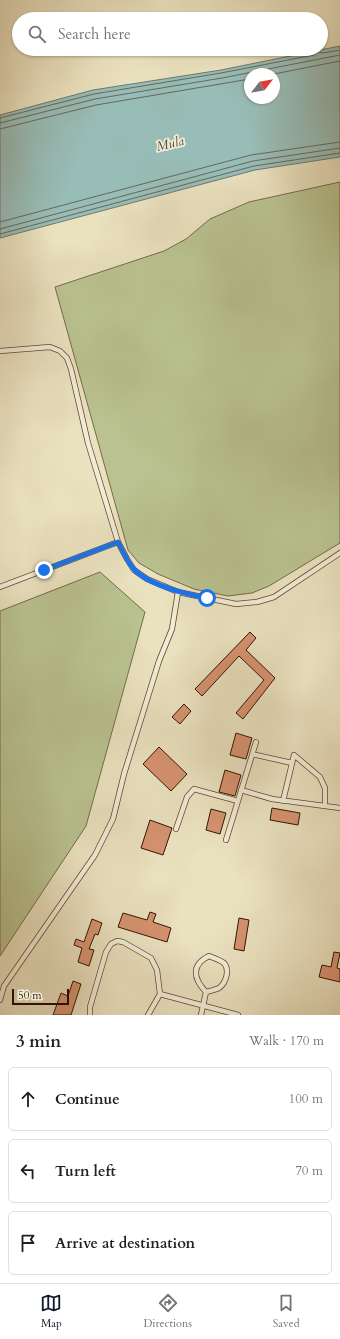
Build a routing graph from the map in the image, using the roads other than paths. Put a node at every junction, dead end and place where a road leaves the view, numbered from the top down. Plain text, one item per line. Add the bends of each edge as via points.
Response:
1 (0, 350) edge
2 (118, 542) junction
3 (340, 553) edge
4 (0, 587) edge
5 (178, 592) junction
6 (256, 742) dead end
7 (252, 754) junction
8 (292, 763) junction
9 (241, 790) junction
10 (283, 800) junction
11 (238, 801) junction
12 (325, 806) junction
13 (340, 808) edge
14 (176, 828) dead end
15 (226, 840) dead end
16 (206, 992) junction
17 (160, 994) junction
18 (0, 1000) edge
19 (204, 1006) junction
20 (90, 1015) edge
21 (148, 1015) edge
22 (201, 1015) edge
23 (238, 1015) edge

1 - 2 lane via 50,347 60,351 67,358 88,443
2 - 4 lane
2 - 5 lane via 134,570
3 - 5 lane via 274,596 257,602 236,604
5 - 18 lane via 172,629 157,668 113,818 95,855 4,986
6 - 7 lane
7 - 8 lane
7 - 9 lane
8 - 10 lane
8 - 12 lane via 294,755 320,777 325,788
9 - 10 lane
9 - 11 lane
10 - 12 lane
11 - 14 lane via 194,789 187,797
11 - 15 lane
12 - 13 lane
16 - 16 lane via 220,988 227,969 224,963 210,956 198,963 196,972
16 - 19 lane
17 - 19 lane
17 - 20 lane via 157,970 151,958 117,941 111,944 106,952
17 - 21 lane
19 - 22 lane
19 - 23 lane

